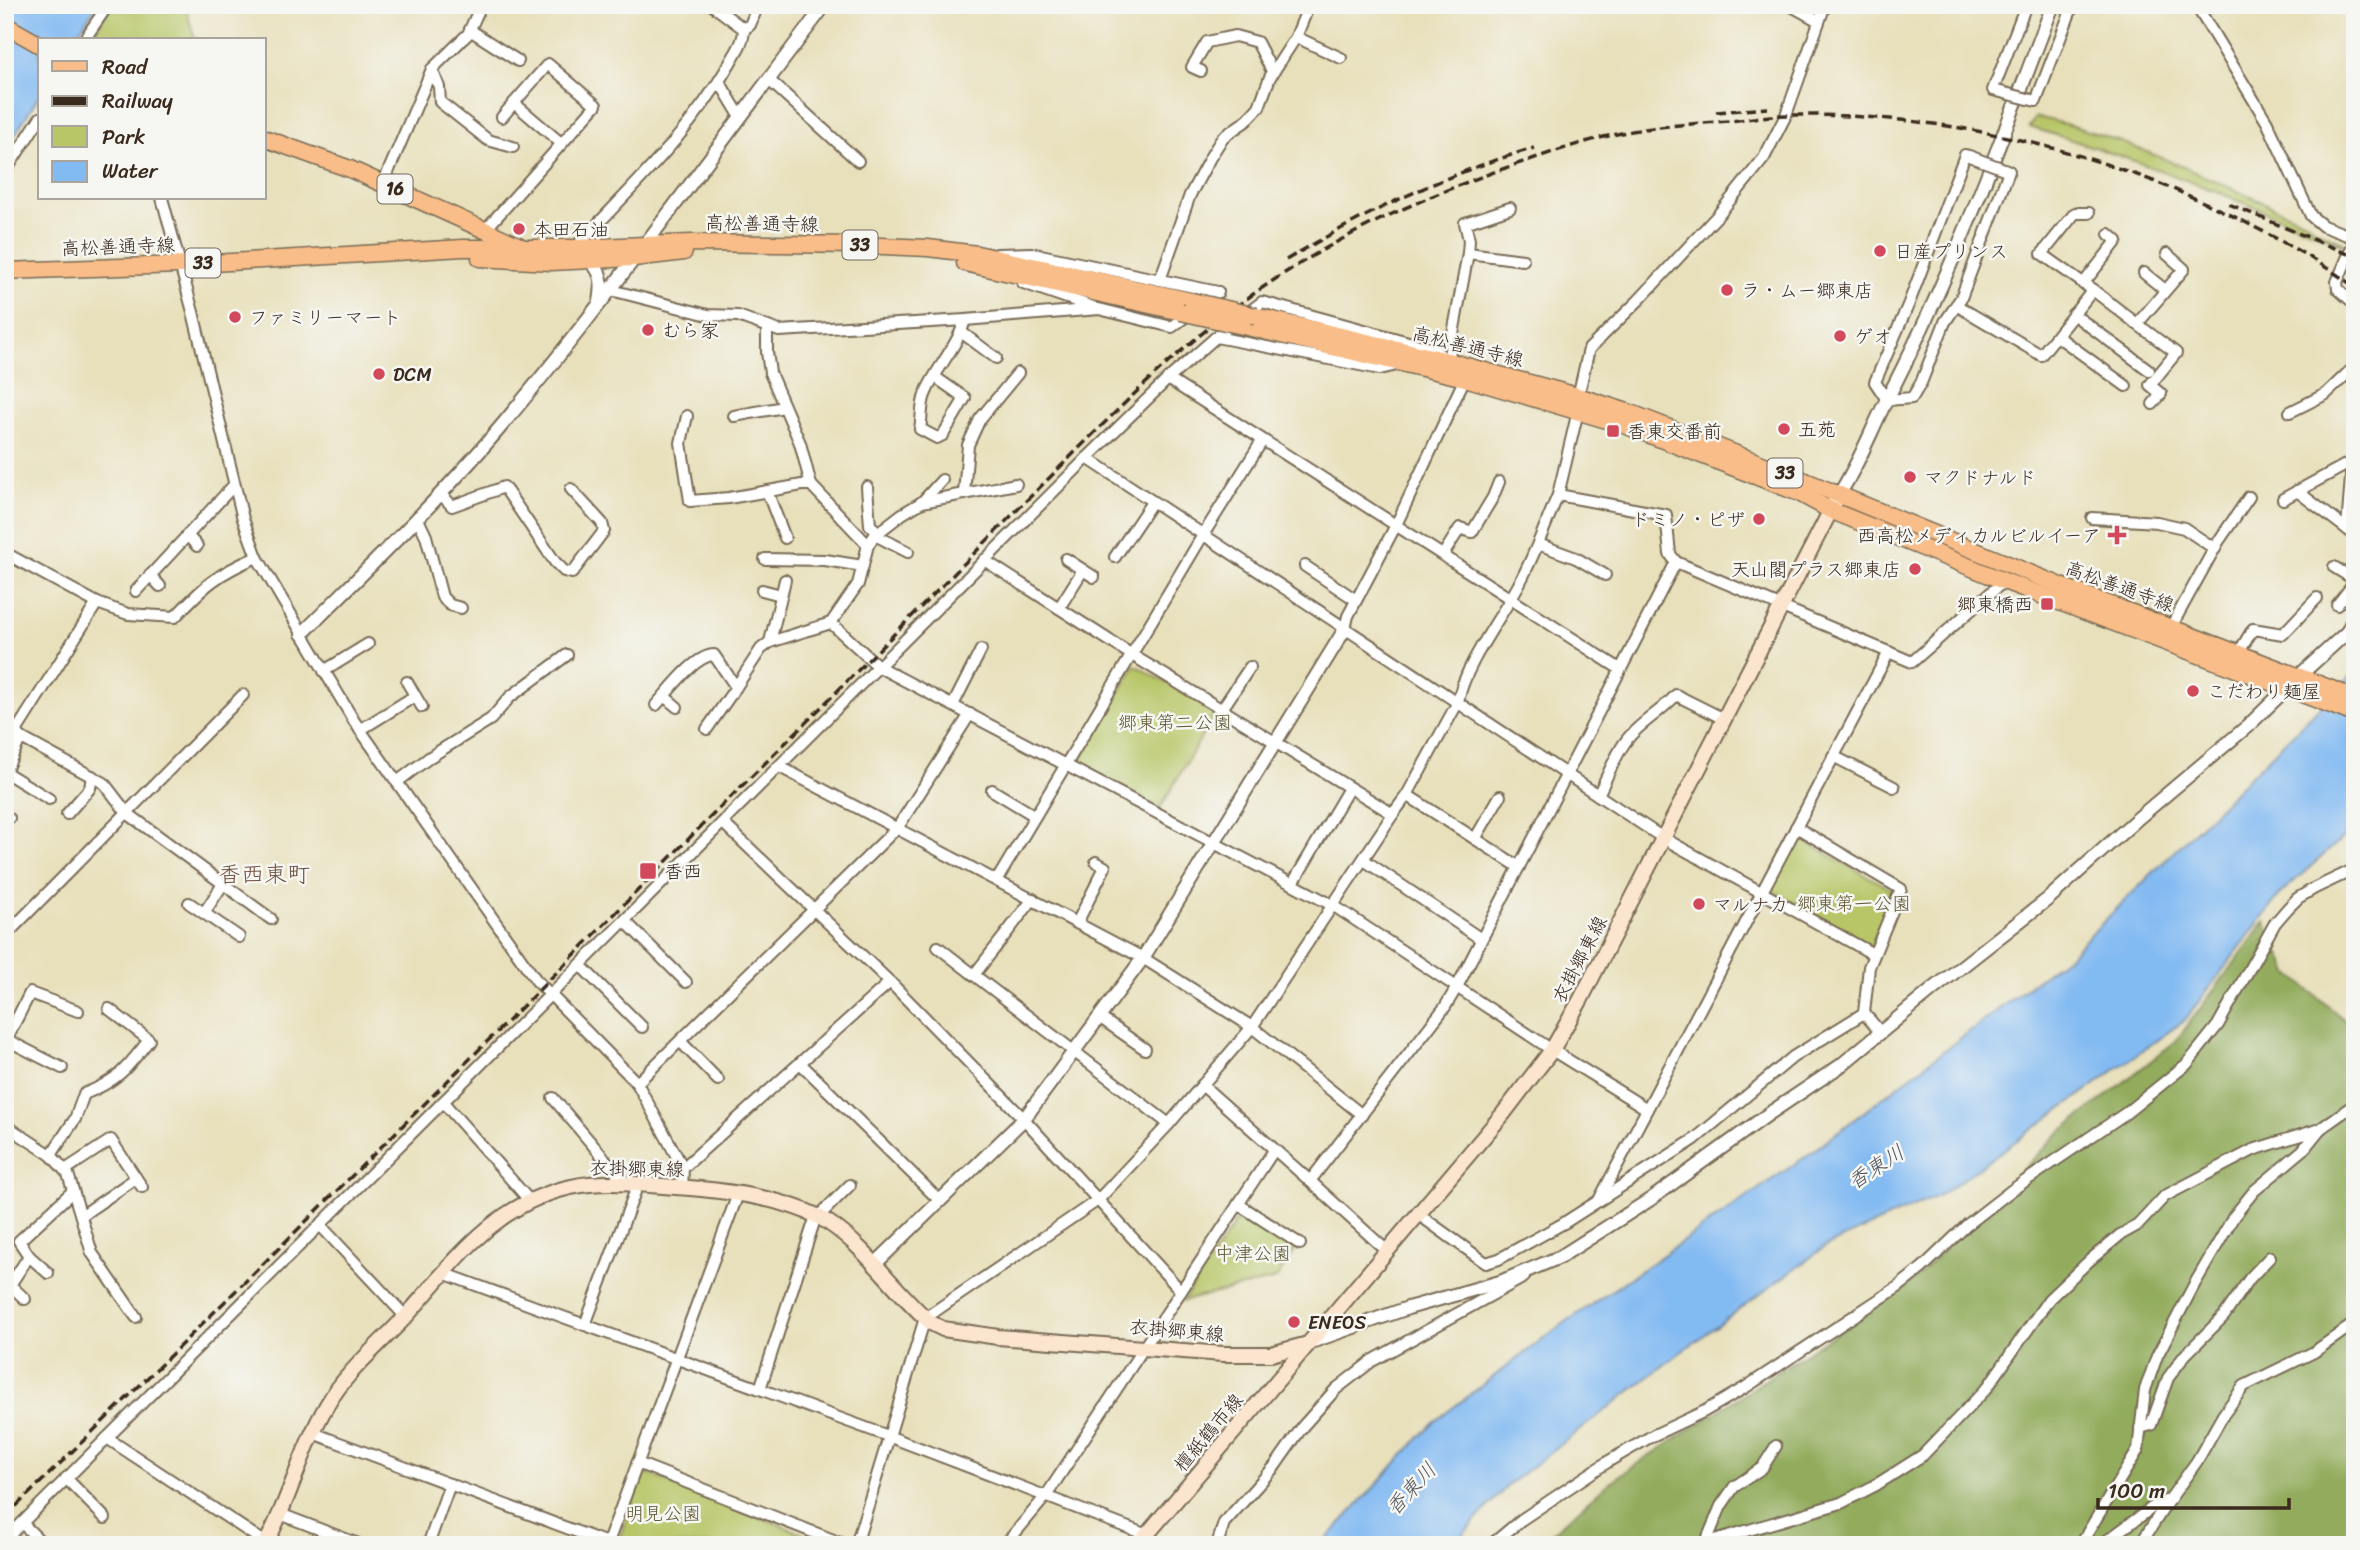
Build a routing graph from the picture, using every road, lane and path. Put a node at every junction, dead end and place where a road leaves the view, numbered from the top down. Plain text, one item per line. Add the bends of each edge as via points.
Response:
1 (108, 5) edge
2 (481, 5) edge
3 (712, 5) edge
4 (758, 5) edge
5 (825, 5) edge
6 (1309, 5) edge
7 (1790, 5) edge
8 (1825, 5) edge
9 (2026, 5) edge
10 (2053, 5) edge
11 (2073, 5) edge
12 (2197, 6) edge
13 (1819, 21) junction
14 (5, 25) edge
15 (744, 29) junction
16 (470, 30) junction
17 (1296, 37) junction
18 (85, 38) edge
19 (38, 44) edge
20 (1341, 58) dead end
21 (518, 61) dead end
22 (432, 69) junction
23 (1201, 71) dead end
24 (1273, 73) junction
25 (768, 79) junction
26 (719, 81) junction
27 (514, 103) junction
28 (740, 116) junction
29 (502, 117) dead end
30 (38, 120) edge
31 (266, 139) edge
32 (562, 144) junction
33 (513, 148) dead end
34 (858, 161) dead end
35 (5, 172) edge
36 (383, 184) junction
37 (163, 200) edge
38 (1510, 208) dead end
39 (2089, 214) dead end
40 (468, 221) junction
41 (486, 229) junction
42 (2109, 234) dead end
43 (2355, 239) edge
44 (647, 244) junction
45 (603, 246) junction
46 (524, 248) junction
47 (575, 248) junction
48 (473, 251) junction
49 (1468, 253) junction
50 (2167, 254) dead end
51 (973, 259) junction
52 (588, 260) junction
53 (1523, 260) dead end
54 (551, 262) junction
55 (626, 264) junction
56 (179, 265) junction
57 (5, 271) edge
58 (2144, 273) dead end
59 (1160, 280) junction
60 (2088, 287) junction
61 (611, 290) junction
62 (2165, 290) junction
63 (2355, 304) edge
64 (599, 305) junction
65 (1956, 305) junction
66 (1099, 309) junction
67 (2073, 314) junction
68 (1249, 321) junction
69 (2137, 324) junction
70 (963, 326) junction
71 (767, 327) junction
72 (2057, 336) junction
73 (1216, 337) junction
74 (996, 358) dead end
75 (1448, 361) junction
76 (1407, 363) junction
77 (2355, 366) edge
78 (2149, 370) dead end
79 (1018, 373) dead end
80 (935, 377) junction
81 (1465, 378) junction
82 (1168, 379) junction
83 (2126, 386) dead end
84 (2161, 394) junction
85 (1887, 400) junction
86 (962, 402) junction
87 (2171, 403) dead end
88 (1579, 404) junction
89 (2153, 404) dead end
90 (784, 407) junction
91 (2290, 412) dead end
92 (687, 416) dead end
93 (734, 416) dead end
94 (982, 416) junction
95 (2354, 438) edge
96 (1262, 441) junction
97 (1087, 458) junction
98 (2353, 461) junction
99 (942, 480) dead end
100 (1499, 482) dead end
101 (1016, 484) dead end
102 (233, 485) junction
103 (811, 485) junction
104 (867, 487) dead end
105 (571, 489) dead end
106 (767, 491) junction
107 (2297, 491) junction
108 (441, 494) junction
109 (964, 494) junction
110 (1558, 495) junction
111 (2249, 497) dead end
112 (2283, 499) dead end
113 (922, 502) junction
114 (1152, 502) junction
115 (1834, 503) junction
116 (418, 517) junction
117 (2092, 518) dead end
118 (1396, 525) junction
119 (2351, 533) edge
120 (877, 534) junction
121 (187, 535) junction
122 (1203, 535) junction
123 (785, 538) dead end
124 (1538, 544) junction
125 (868, 545) junction
126 (197, 546) dead end
127 (2215, 549) junction
128 (908, 552) dead end
129 (5, 554) edge
130 (1443, 555) junction
131 (257, 557) junction
132 (1115, 557) dead end
133 (765, 559) dead end
134 (1066, 559) dead end
135 (984, 560) junction
136 (1676, 562) junction
137 (863, 566) junction
138 (1305, 566) dead end
139 (2334, 567) dead end
140 (1083, 570) junction
141 (150, 575) junction
142 (1605, 575) dead end
143 (1094, 577) dead end
144 (785, 580) dead end
145 (2004, 581) junction
146 (2355, 581) edge
147 (160, 586) dead end
148 (762, 590) dead end
149 (136, 591) dead end
150 (781, 595) junction
151 (1511, 598) junction
152 (2317, 598) dead end
153 (1356, 600) junction
154 (97, 603) junction
155 (1782, 605) junction
156 (2337, 605) dead end
157 (461, 608) dead end
158 (1059, 608) junction
159 (2355, 612) edge
160 (831, 623) junction
161 (2355, 625) edge
162 (2171, 627) junction
163 (1345, 629) junction
164 (302, 635) junction
165 (2344, 636) junction
166 (770, 642) junction
167 (368, 644) dead end
168 (981, 650) dead end
169 (1889, 652) junction
170 (2239, 652) junction
171 (567, 654) dead end
172 (1132, 655) junction
173 (879, 667) junction
174 (1251, 667) dead end
175 (1620, 669) junction
176 (324, 671) junction
177 (407, 682) dead end
178 (2297, 682) junction
179 (736, 687) junction
180 (243, 695) dead end
181 (415, 696) junction
182 (664, 696) junction
183 (2355, 698) edge
184 (1458, 702) junction
185 (656, 705) dead end
186 (953, 705) junction
187 (422, 707) dead end
188 (677, 707) dead end
189 (1222, 709) junction
190 (970, 714) junction
191 (2355, 714) edge
192 (1724, 719) junction
193 (707, 729) dead end
194 (360, 730) junction
195 (14, 733) edge
196 (1277, 743) junction
197 (1833, 756) junction
198 (1066, 764) junction
199 (780, 766) junction
200 (5, 772) edge
201 (1568, 774) junction
202 (92, 776) junction
203 (397, 782) junction
204 (1894, 787) dead end
205 (1349, 788) junction
206 (992, 790) dead end
207 (1407, 795) junction
208 (1598, 795) junction
209 (1500, 796) dead end
210 (49, 799) dead end
211 (127, 813) junction
212 (67, 814) dead end
213 (1393, 814) junction
214 (1035, 816) junction
215 (723, 823) junction
216 (898, 827) junction
217 (1796, 827) junction
218 (1663, 838) junction
219 (1475, 839) junction
220 (1215, 842) junction
221 (1364, 860) junction
222 (1096, 862) dead end
223 (1519, 867) junction
224 (2355, 869) edge
225 (997, 880) junction
226 (1293, 883) junction
227 (223, 884) junction
228 (1763, 891) junction
229 (1033, 899) junction
230 (189, 903) dead end
231 (1334, 905) junction
232 (814, 910) junction
233 (204, 913) junction
234 (271, 919) dead end
235 (625, 921) junction
236 (1077, 923) junction
237 (6, 935) edge
238 (239, 937) dead end
239 (1481, 939) junction
240 (938, 947) dead end
241 (1874, 954) junction
242 (1143, 958) junction
243 (581, 966) junction
244 (974, 975) junction
245 (686, 982) dead end
246 (890, 982) junction
247 (1457, 987) junction
248 (550, 997) junction
249 (109, 1009) dead end
250 (78, 1011) dead end
251 (1864, 1013) junction
252 (1099, 1017) junction
253 (642, 1027) dead end
254 (1252, 1027) junction
255 (1880, 1032) junction
256 (6, 1041) edge
257 (680, 1041) junction
258 (1145, 1049) dead end
259 (1552, 1050) junction
260 (1074, 1051) junction
261 (800, 1063) junction
262 (62, 1068) dead end
263 (718, 1080) dead end
264 (637, 1083) junction
265 (1202, 1085) junction
266 (553, 1098) dead end
267 (443, 1102) junction
268 (2355, 1104) edge
269 (1647, 1109) junction
270 (1362, 1115) junction
271 (1024, 1119) junction
272 (1169, 1124) junction
273 (5, 1125) edge
274 (2320, 1129) junction
275 (1274, 1150) junction
276 (51, 1155) junction
277 (683, 1168) junction
278 (65, 1170) junction
279 (1310, 1181) junction
280 (632, 1184) junction
281 (850, 1185) dead end
282 (682, 1187) junction
283 (73, 1191) junction
284 (738, 1194) junction
285 (1600, 1198) junction
286 (529, 1200) junction
287 (1098, 1200) junction
288 (940, 1201) junction
289 (1238, 1204) junction
290 (1418, 1214) junction
291 (81, 1216) junction
292 (817, 1216) junction
293 (320, 1225) junction
294 (1300, 1244) dead end
295 (1387, 1251) junction
296 (29, 1256) junction
297 (1560, 1256) junction
298 (2270, 1257) dead end
299 (874, 1265) junction
300 (48, 1273) dead end
301 (443, 1273) junction
302 (1181, 1291) junction
303 (25, 1299) dead end
304 (136, 1317) dead end
305 (406, 1317) junction
306 (925, 1318) junction
307 (2355, 1323) edge
308 (585, 1325) junction
309 (1308, 1344) junction
310 (1145, 1346) junction
311 (676, 1358) junction
312 (760, 1389) junction
313 (2140, 1428) junction
314 (313, 1433) junction
315 (888, 1436) junction
316 (107, 1438) junction
317 (1776, 1446) dead end
318 (637, 1464) junction
319 (66, 1478) junction
320 (450, 1484) junction
321 (1046, 1496) junction
322 (2170, 1499) junction
323 (280, 1514) junction
324 (105, 1518) dead end
325 (22, 1523) junction
326 (5, 1540) edge
327 (1142, 1540) edge
328 (1702, 1543) edge
329 (2085, 1543) edge
330 (266, 1544) edge
331 (607, 1544) edge
332 (44, 1545) edge
333 (361, 1545) edge
334 (428, 1545) edge
335 (846, 1545) edge
336 (856, 1545) edge
337 (1005, 1545) edge
338 (1217, 1545) edge
339 (1491, 1545) edge
340 (2101, 1545) edge
341 (2140, 1545) edge

1 - 18 street
2 - 16 street
3 - 15 street
4 - 15 street
5 - 25 street
6 - 17 street
7 - 13 street
8 - 13 street
9 - 11 street, bridge via 1993,90 2036,101
10 - 85 street via 1961,237
12 - 43 street via 2267,122 2311,216
13 - 88 street via 1786,115 1765,158 1687,249 1589,349
14 - 19 main road
15 - 26 street
16 - 21 street
16 - 22 street
17 - 20 street
17 - 24 street
22 - 33 street via 440,102 488,140
22 - 36 street
23 - 24 street via 1192,67 1206,42 1235,36 1257,42
24 - 59 street via 1259,107 1223,137 1211,156 1191,195
25 - 28 street
25 - 34 street
26 - 28 street
26 - 47 street via 678,138
27 - 29 street
27 - 32 street
27 - 32 street via 545,61 599,101
28 - 44 street
30 - 35 street
31 - 36 main road, 16
32 - 41 street
36 - 40 main road, 16
37 - 56 street
38 - 49 street via 1465,223
39 - 60 street via 2075,213 2042,254
40 - 41 main road, 16
40 - 48 main road
41 - 46 main road, 16
41 - 48 main road
42 - 60 street via 2117,241
43 - 63 street via 2337,282 2338,289
44 - 45 main road, 高松善通寺線 / 33
44 - 51 main road, 高松善通寺線 / 33 via 928,248
44 - 55 street
45 - 47 main road, 高松善通寺線 / 33
45 - 55 street via 617,249
46 - 47 main road, 高松善通寺線 / 33
46 - 48 main road, 高松善通寺線 / 33
46 - 54 main road, 高松善通寺線 / 33
48 - 54 main road, 高松善通寺線 / 33
48 - 56 main road, 高松善通寺線 / 33
49 - 53 street
49 - 75 street
50 - 62 street via 2184,269
51 - 55 main road, 高松善通寺線 / 33 via 691,251
51 - 59 street via 1031,253
51 - 66 street via 980,270
51 - 68 main road, 高松善通寺線 / 33, bridge
52 - 54 main road, 高松善通寺線 / 33
52 - 55 main road, 高松善通寺線 / 33
52 - 64 street via 596,265 602,280
55 - 61 street
56 - 57 main road, 高松善通寺線 / 33
56 - 102 street
58 - 62 street
59 - 66 street via 1218,292 1172,327
60 - 67 street
60 - 69 street
61 - 64 street
61 - 71 street via 708,315 738,316
62 - 69 street
64 - 108 street
65 - 72 street via 2041,355
65 - 85 street via 1912,398
65 - 85 street, bridge via 2009,171 1965,155 1875,382
66 - 70 street
67 - 72 street
67 - 78 street
68 - 75 main road, 高松善通寺線 / 33
68 - 76 main road, 高松善通寺線 / 33
69 - 84 street via 2176,354 2150,385
70 - 71 street via 779,331
70 - 74 street
70 - 80 street
71 - 90 street via 770,373
72 - 83 street
73 - 75 street via 1262,302 1434,349
73 - 76 street via 1380,369
73 - 82 street
75 - 88 main road, 高松善通寺線 / 33
76 - 81 main road, 高松善通寺線 / 33
77 - 91 street via 2326,394
79 - 94 street
80 - 86 street via 965,398
80 - 86 street via 924,397 920,429 937,438 943,435
81 - 88 main road, 高松善通寺線 / 33
81 - 118 street
82 - 96 street
82 - 97 street
84 - 87 street
84 - 89 street
85 - 115 street
86 - 94 street
88 - 110 street
88 - 115 main road, 高松善通寺線 / 33
90 - 93 street
90 - 103 street
92 - 106 street via 681,443 690,501
94 - 109 street via 968,445
95 - 98 street
96 - 118 street
96 - 122 street
97 - 114 street
97 - 135 street
98 - 107 street
98 - 119 street
99 - 113 street
100 - 130 street via 1472,532 1460,528
101 - 109 street
102 - 121 street
102 - 131 street
103 - 106 street
103 - 125 street
104 - 120 street via 870,524
105 - 108 street via 604,531 572,573 555,562 504,487 452,506
106 - 123 street
107 - 112 street
107 - 119 street
108 - 116 street
109 - 113 street
110 - 124 street
110 - 136 street via 1666,515 1670,554
111 - 127 street
113 - 120 street
114 - 122 street
114 - 132 street
115 - 145 main road, 高松善通寺線 / 33
115 - 155 main road, 衣掛郷東線
115 - 162 main road, 高松善通寺線 / 33
116 - 157 street via 442,597
116 - 164 street
117 - 127 street via 2184,528
118 - 130 street
118 - 153 street
120 - 125 street
120 - 128 street
121 - 126 street
121 - 141 street
122 - 163 street
122 - 172 street
124 - 142 street
124 - 151 street
125 - 137 street
127 - 162 street
129 - 154 street
130 - 151 street
131 - 154 street via 203,587 175,617 128,614
131 - 164 street
133 - 137 street
134 - 140 street
135 - 158 street
135 - 173 street
136 - 155 street
136 - 175 street
137 - 160 street via 858,584
138 - 153 street
139 - 146 street
140 - 143 street
140 - 158 street
141 - 147 street
141 - 149 street
144 - 150 street
145 - 169 street via 1912,662
145 - 178 main road, 高松善通寺線 / 33
146 - 156 street
148 - 150 street
150 - 166 street
151 - 175 street
151 - 184 street via 1483,645
152 - 170 street via 2283,634 2253,629
153 - 163 street
154 - 195 street
155 - 169 street
155 - 192 main road, 衣掛郷東線
158 - 172 street
159 - 165 street
160 - 166 street
160 - 173 street
161 - 165 street
162 - 170 main road, 高松善通寺線 / 33
163 - 184 street
163 - 196 street
164 - 176 street
165 - 178 street
166 - 179 street
167 - 176 street
168 - 186 street
169 - 197 street
170 - 178 main road, 高松善通寺線 / 33
171 - 203 street via 510,697 491,719
172 - 189 street
172 - 198 street
173 - 186 street
173 - 199 street
174 - 189 street
175 - 201 street
176 - 194 street
177 - 181 street
178 - 183 main road, 高松善通寺線 / 33
178 - 191 main road, 高松善通寺線 / 33
178 - 255 street via 2048,899
179 - 182 street via 714,655 708,655
179 - 193 street
180 - 211 street
181 - 187 street
181 - 194 street
182 - 185 street
182 - 188 street
184 - 201 street
184 - 207 street
186 - 190 street
189 - 196 street
190 - 198 street
190 - 216 street
192 - 208 street via 1676,695 1627,738
192 - 218 main road, 衣掛郷東線
194 - 203 street
195 - 200 street
195 - 202 street
196 - 205 street
196 - 220 street
197 - 204 street
197 - 217 street
198 - 214 street
198 - 220 street
199 - 215 street
199 - 216 street
200 - 210 street
201 - 208 street
201 - 223 street
202 - 211 street via 104,783
202 - 212 street via 90,788
203 - 248 street
205 - 213 street
205 - 226 street
206 - 214 street
207 - 213 street
207 - 219 street
208 - 218 street
209 - 219 street
211 - 227 street
211 - 237 street
213 - 221 street
214 - 225 street
215 - 232 street
215 - 235 street
216 - 225 street
216 - 232 street
217 - 228 street
217 - 241 street via 1901,889
218 - 228 street
218 - 259 main road, 衣掛郷東線
219 - 223 street
220 - 226 street
220 - 242 street
221 - 231 street
221 - 239 street
222 - 236 street via 1105,867
223 - 239 street
224 - 339 street via 2315,888 2288,908 2218,1025 2188,1064 2126,1114 2012,1189 1898,1287 1746,1387 1609,1461
225 - 229 street
226 - 231 street
227 - 233 street
227 - 234 street
228 - 241 street
228 - 269 street
229 - 236 street
229 - 244 street
230 - 233 street
231 - 247 street
231 - 254 street
232 - 246 street
232 - 257 street
233 - 238 street
235 - 243 street
235 - 245 street
236 - 242 street
239 - 247 street
240 - 244 street
241 - 251 street
242 - 252 street
242 - 254 street
243 - 248 street
243 - 253 street
244 - 260 street
246 - 261 street
246 - 271 street
247 - 259 street
247 - 270 street
248 - 264 street
248 - 267 street
249 - 276 street via 149,1040 106,1086 84,1094 75,1119
250 - 256 street via 30,993
251 - 255 street
251 - 285 street via 1793,1057 1695,1139
252 - 258 street
252 - 260 street
254 - 265 street
254 - 270 street
255 - 297 street via 1840,1066 1651,1199
256 - 262 street
257 - 263 street
257 - 264 street
259 - 269 street
259 - 290 main road, 衣掛郷東線
260 - 271 street
260 - 272 street
261 - 277 street
261 - 288 street
264 - 277 street
265 - 272 street
265 - 275 street
266 - 280 street
267 - 286 street
267 - 293 street
268 - 274 street
269 - 285 street
270 - 279 street
271 - 287 street
271 - 288 street
272 - 287 street
273 - 276 street
274 - 313 street via 2234,1216 2157,1356 2145,1390
274 - 328 street via 2253,1150 2165,1196 2138,1225 2120,1235 2049,1299 1986,1388 1923,1455 1841,1503
275 - 279 street
275 - 289 street
276 - 278 street
277 - 282 street
278 - 283 street
278 - 291 street via 111,1140 139,1183
279 - 295 street
280 - 282 main road, 衣掛郷東線
280 - 286 main road, 衣掛郷東線 via 572,1186
280 - 308 street
281 - 292 street
282 - 284 main road, 衣掛郷東線
283 - 291 street
283 - 296 street via 19,1241
284 - 292 main road, 衣掛郷東線
284 - 311 street
285 - 290 street via 1564,1223 1486,1263
286 - 301 main road, 衣掛郷東線 via 485,1229
287 - 302 street
287 - 306 street
288 - 299 street
289 - 294 street
289 - 302 street
290 - 295 main road, 衣掛郷東線
291 - 304 street via 92,1253
292 - 299 main road, 衣掛郷東線
292 - 312 street
293 - 305 street
293 - 316 street
295 - 309 main road, 衣掛郷東線
296 - 300 street
296 - 303 street via 10,1285
297 - 309 street via 1500,1282 1408,1308
297 - 338 street via 1372,1361 1336,1389 1224,1523
298 - 313 street via 2224,1316 2185,1355 2168,1378 2151,1425
299 - 306 main road, 衣掛郷東線
301 - 305 main road, 衣掛郷東線
301 - 308 street
302 - 310 street
305 - 314 main road, 衣掛郷東線 via 346,1376
306 - 310 main road, 衣掛郷東線 via 943,1329 964,1332
306 - 315 street
307 - 322 street via 2314,1352 2245,1386
308 - 311 street
309 - 310 main road, 衣掛郷東線 via 1272,1354
309 - 327 main road, 檀紙鶴市線
310 - 321 street
311 - 312 street
311 - 318 street
312 - 315 street
313 - 329 street via 2138,1450
314 - 320 street
314 - 323 main road, 衣掛郷東線
315 - 321 street
315 - 336 street
316 - 319 street
316 - 330 street
317 - 328 street via 1762,1468 1734,1487
318 - 331 street
318 - 335 street
319 - 324 street
319 - 325 street
320 - 331 street
320 - 334 street
321 - 327 street
321 - 337 street
322 - 340 street
322 - 341 street
323 - 330 main road, 衣掛郷東線
323 - 333 street
325 - 326 street
325 - 332 street

